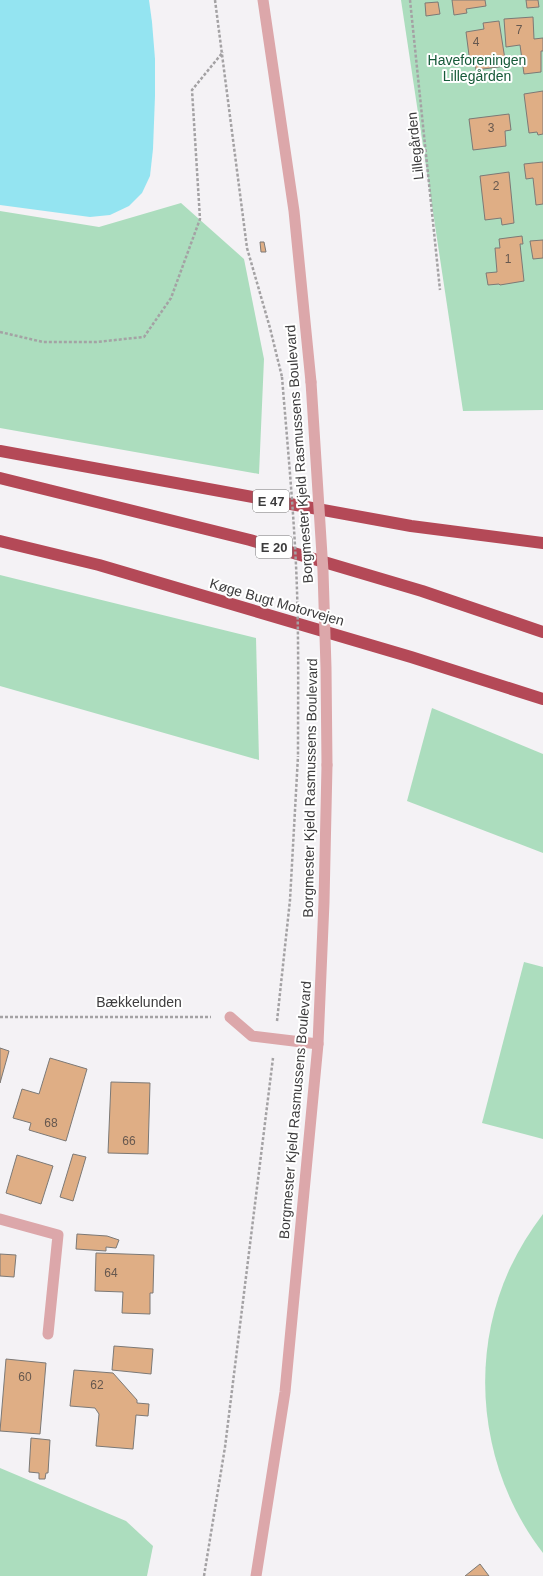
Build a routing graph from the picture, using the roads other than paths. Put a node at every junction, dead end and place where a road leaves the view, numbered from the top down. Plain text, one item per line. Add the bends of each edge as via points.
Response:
1 (263, 0) edge
2 (0, 451) edge
3 (0, 478) edge
4 (0, 541) edge
5 (543, 543) edge
6 (543, 632) edge
7 (543, 699) edge
8 (230, 1017) road end
9 (318, 1044) junction
10 (0, 1219) edge
11 (48, 1334) dead end
12 (256, 1576) edge

1 - 9 street, Borgmester Kjeld Rasmussens Boulevard, bridge via 294,211 311,382 323,571 327,765
2 - 5 highway, E 47 via 412,526
3 - 6 highway, E 20 via 250,540 422,591
4 - 7 highway, Køge Bugt Motorvejen via 107,567
8 - 9 street via 252,1036
9 - 12 street, Borgmester Kjeld Rasmussens Boulevard via 285,1392
10 - 11 street via 58,1235

